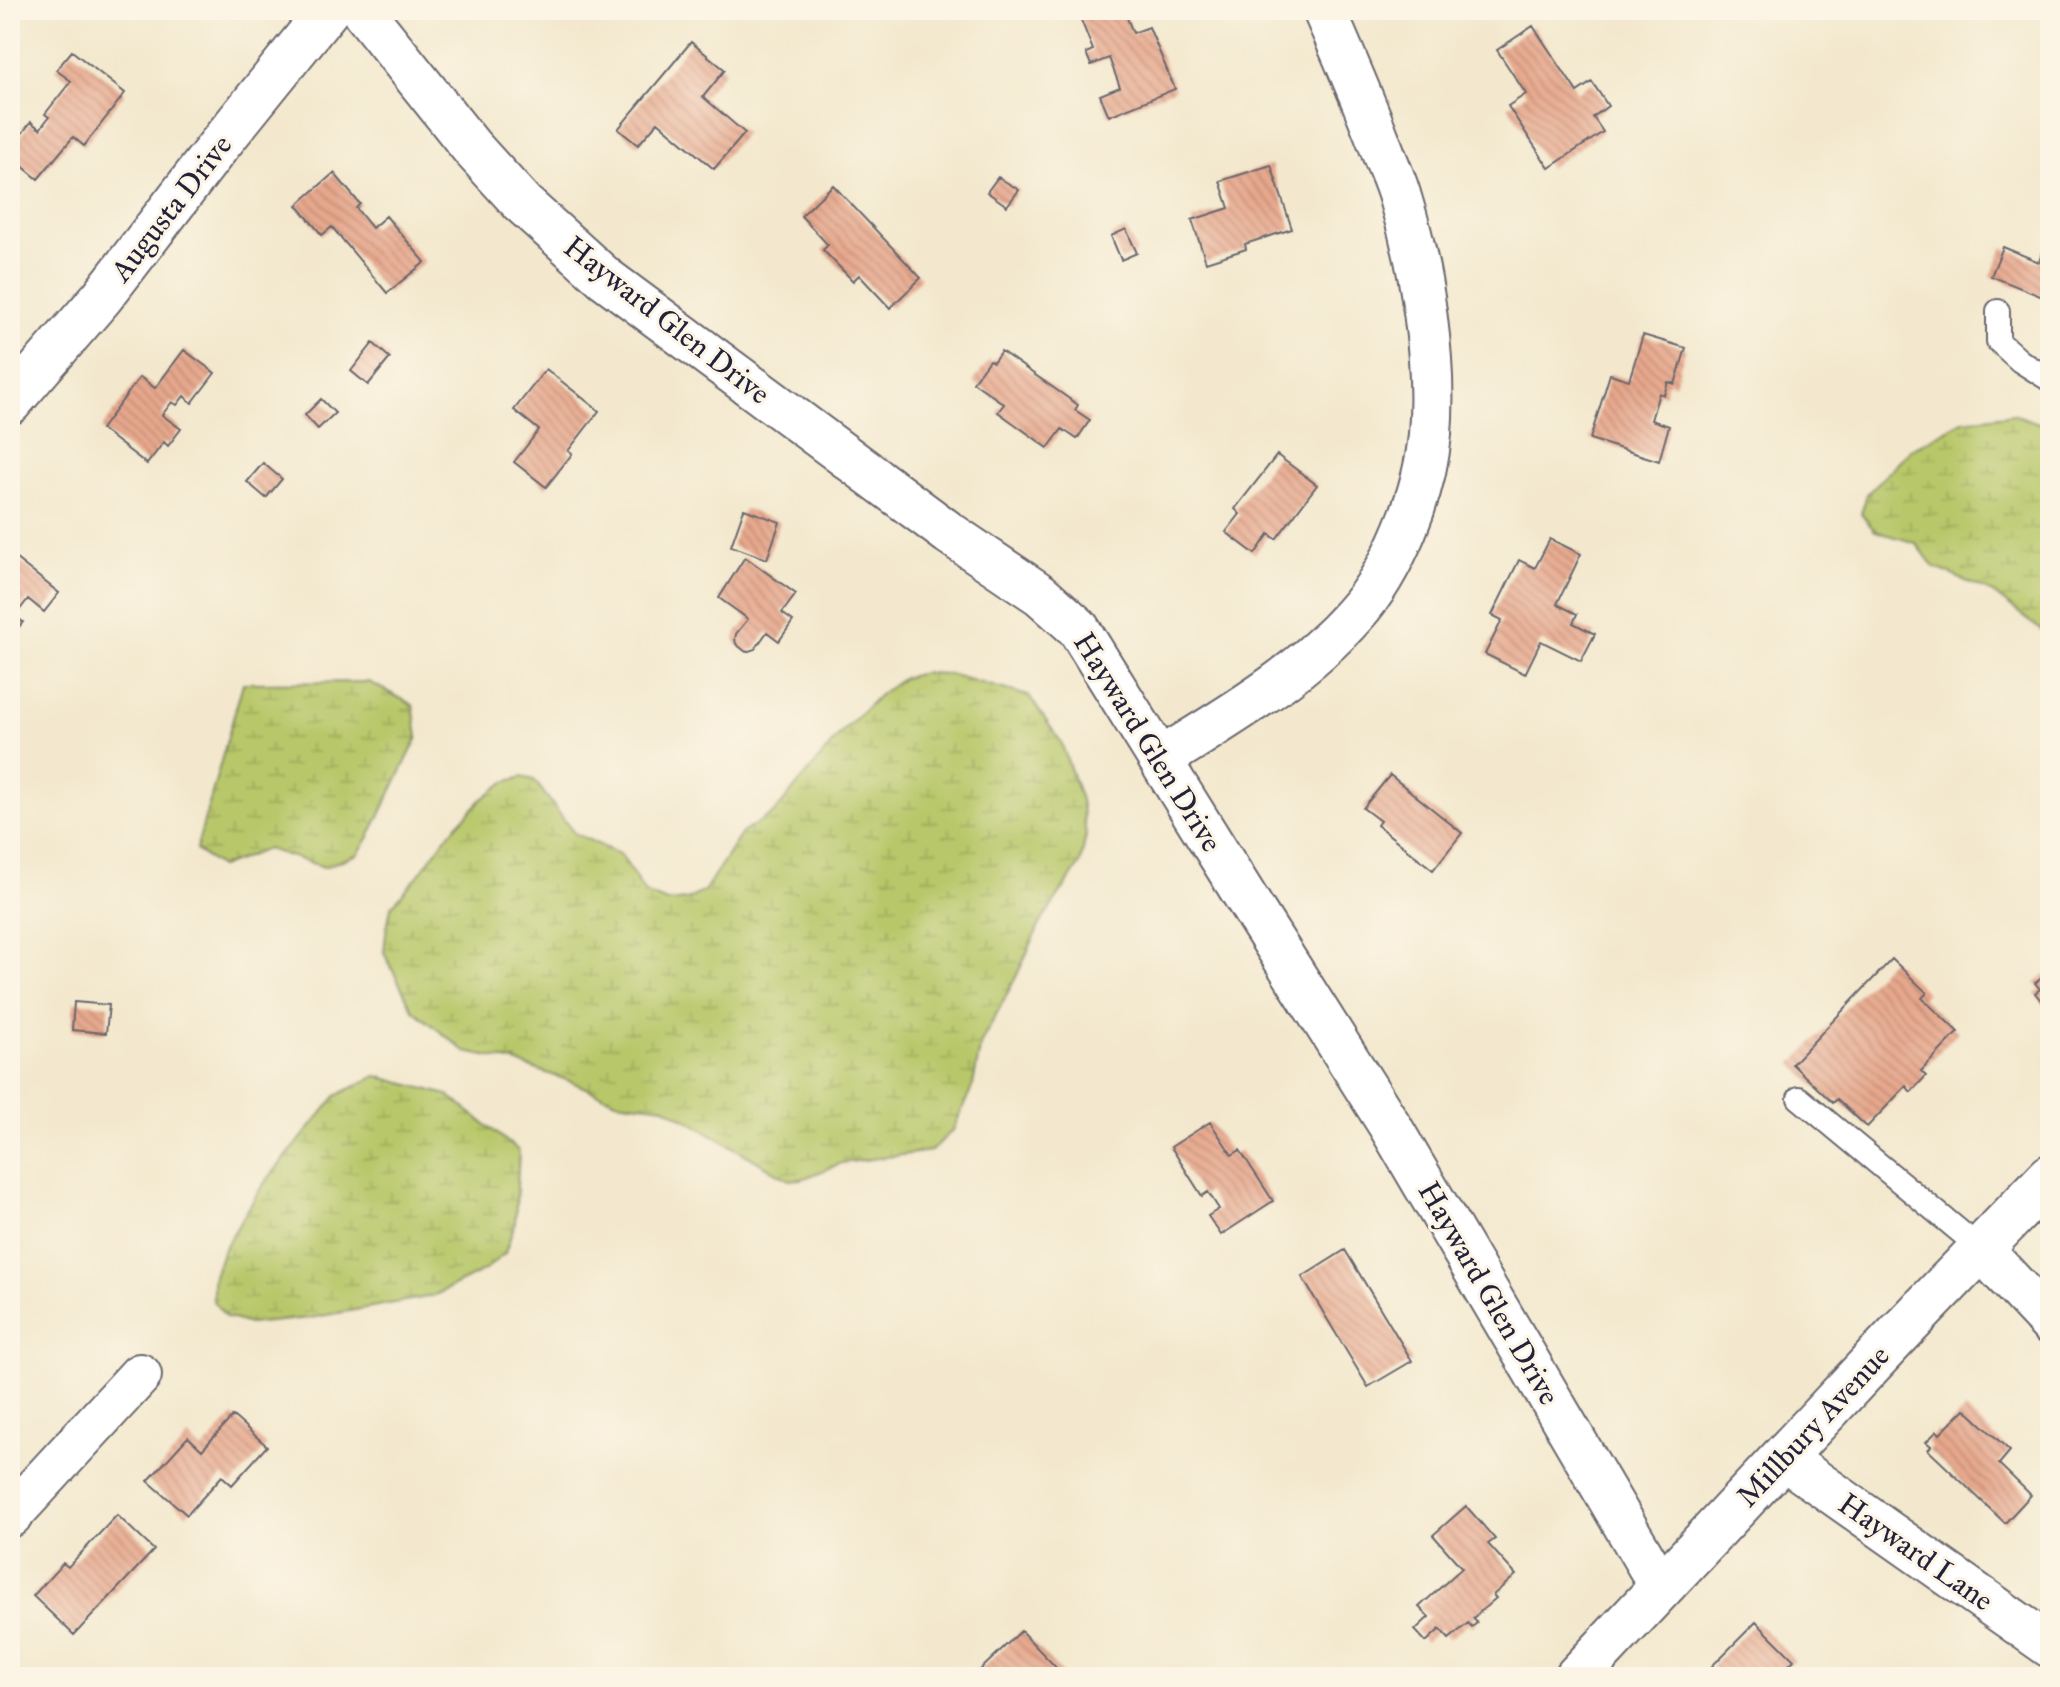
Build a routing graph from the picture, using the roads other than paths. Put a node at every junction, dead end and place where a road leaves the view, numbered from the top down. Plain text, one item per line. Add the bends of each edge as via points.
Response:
1 (328, 10) edge
2 (362, 10) edge
3 (1324, 10) edge
4 (1998, 311) dead end
5 (2050, 380) edge
6 (10, 403) edge
7 (1161, 759) junction
8 (1799, 1098) dead end
9 (2050, 1177) edge
10 (1981, 1249) junction
11 (2050, 1323) edge
12 (140, 1375) dead end
13 (1783, 1458) junction
14 (10, 1516) edge
15 (1661, 1587) junction
16 (2050, 1646) edge
17 (1577, 1677) edge

1 - 6 street, Augusta Drive via 102,297
2 - 7 street, Hayward Glen Drive via 472,148 522,203 605,278 1041,595 1078,628
3 - 7 street via 1401,200 1421,281 1432,382 1423,477 1391,563 1356,613 1269,691
4 - 5 lane via 1998,341
7 - 15 street, Hayward Glen Drive via 1390,1126
8 - 10 lane
9 - 10 main road, Millbury Avenue
10 - 11 street
10 - 13 main road, Millbury Avenue
12 - 14 street
13 - 15 main road, Millbury Avenue
13 - 16 street, Hayward Lane
15 - 17 main road, Millbury Avenue

